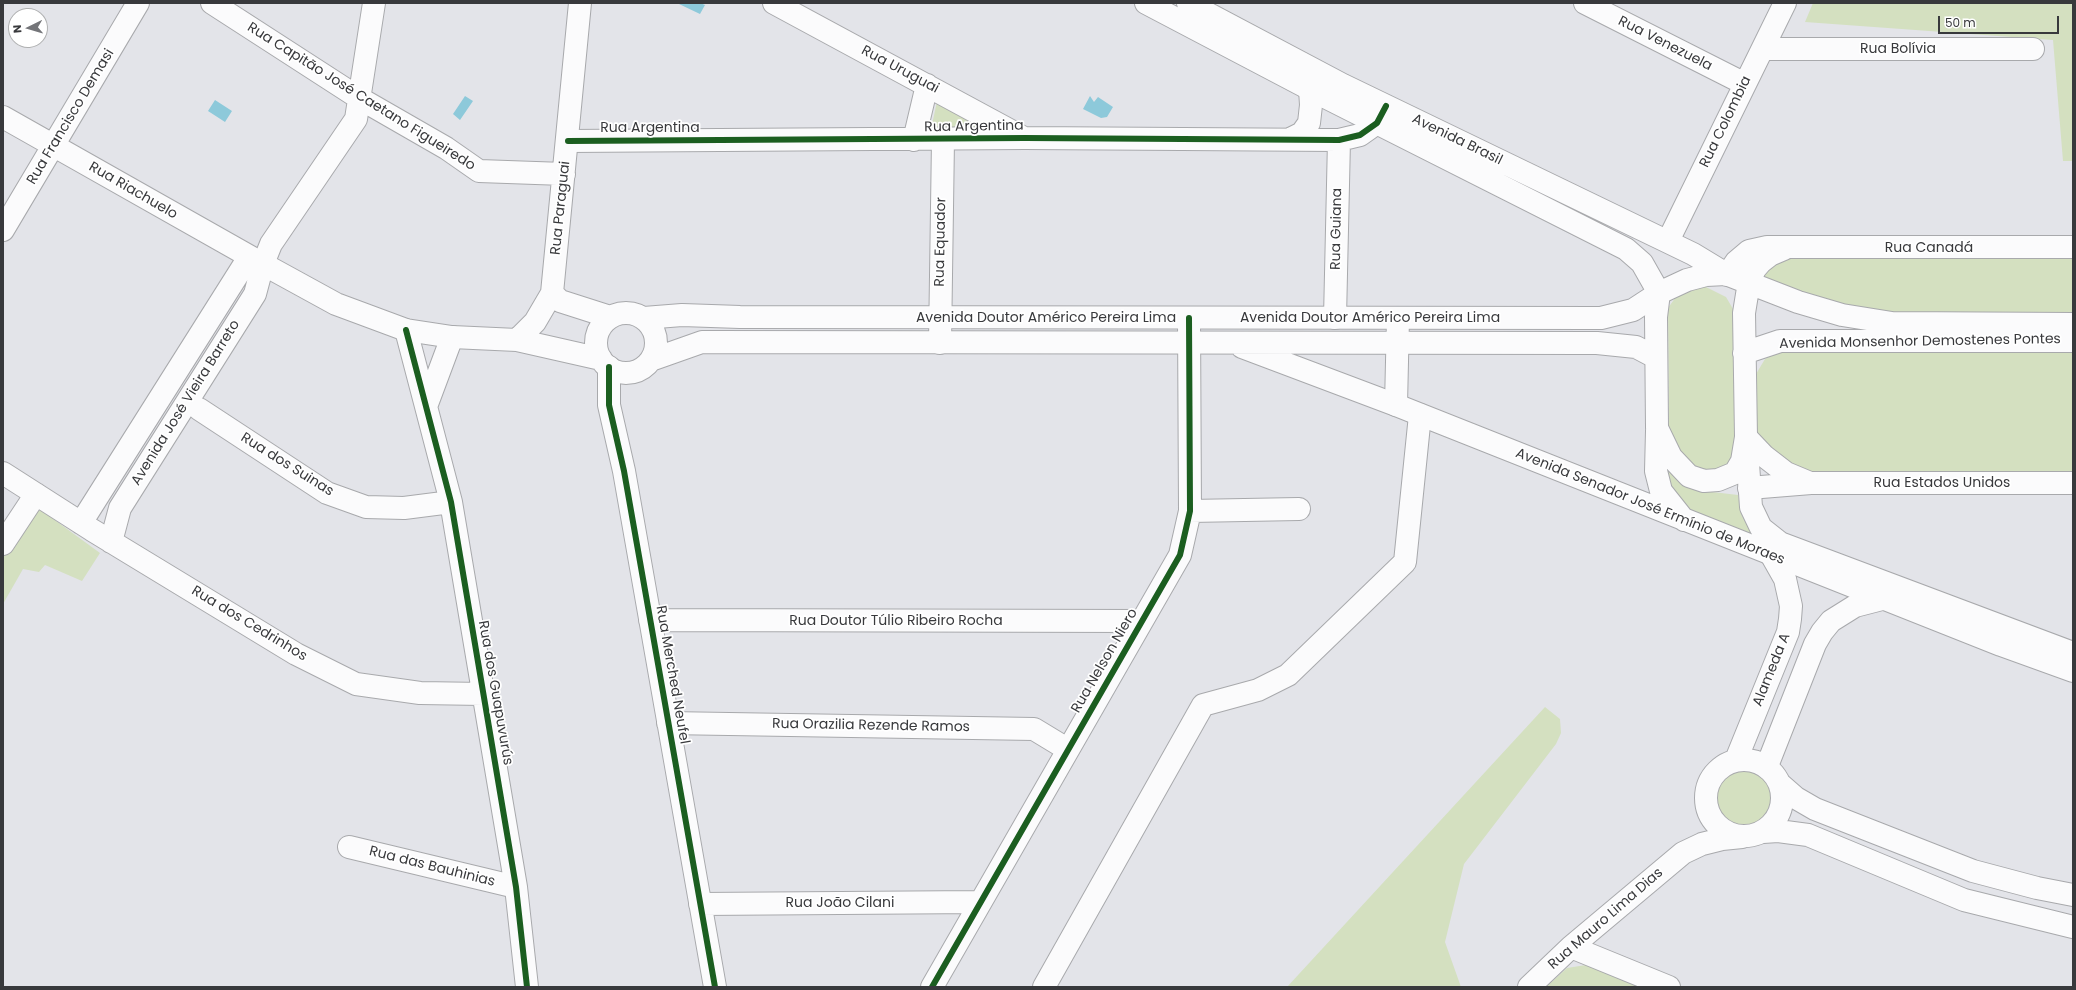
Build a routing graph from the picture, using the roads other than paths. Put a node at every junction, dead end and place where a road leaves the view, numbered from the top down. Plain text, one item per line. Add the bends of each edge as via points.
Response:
1 (138, 3) edge
2 (212, 3) edge
3 (374, 3) edge
4 (580, 3) edge
5 (774, 3) edge
6 (1146, 3) edge
7 (1188, 3) edge
8 (1585, 3) edge
9 (1786, 3) edge
10 (1763, 49) junction
11 (2033, 49) dead end
12 (1745, 84) junction
13 (927, 85) junction
14 (1310, 89) junction
15 (359, 98) junction
16 (1381, 115) junction
17 (3, 117) edge
18 (1025, 138) junction
19 (1290, 139) junction
20 (914, 140) junction
21 (942, 140) junction
22 (1339, 140) junction
23 (568, 141) junction
24 (54, 146) junction
25 (564, 174) junction
26 (1529, 175) junction
27 (1517, 193) junction
28 (3, 230) edge
29 (1668, 241) junction
30 (2073, 247) edge
31 (1785, 248) junction
32 (256, 261) junction
33 (1727, 274) junction
34 (1750, 282) junction
35 (552, 293) junction
36 (1658, 293) junction
37 (610, 317) junction
38 (644, 318) junction
39 (940, 318) junction
40 (1189, 318) junction
41 (1335, 318) junction
42 (1398, 318) junction
43 (1474, 318) junction
44 (1541, 318) junction
45 (2073, 324) edge
46 (406, 330) junction
47 (452, 337) junction
48 (517, 340) junction
49 (2073, 341) edge
50 (1189, 342) junction
51 (1228, 342) junction
52 (940, 343) junction
53 (1397, 343) junction
54 (1473, 343) junction
55 (1540, 343) junction
56 (1744, 353) junction
57 (1656, 357) junction
58 (650, 360) junction
59 (605, 363) junction
60 (427, 404) junction
61 (1396, 405) junction
62 (199, 409) dead end
63 (1420, 415) junction
64 (1657, 428) junction
65 (1746, 437) junction
66 (3, 473) edge
67 (1704, 480) junction
68 (2073, 482) edge
69 (1811, 484) junction
70 (1750, 488) junction
71 (36, 494) junction
72 (451, 502) junction
73 (1299, 509) dead end
74 (1190, 511) junction
75 (1686, 522) junction
76 (81, 523) junction
77 (111, 542) junction
78 (3, 544) edge
79 (1772, 556) junction
80 (1882, 599) junction
81 (650, 620) junction
82 (1142, 621) junction
83 (2073, 653) edge
84 (2073, 671) edge
85 (482, 694) junction
86 (668, 723) junction
87 (1067, 749) junction
88 (1736, 760) junction
89 (1767, 766) junction
90 (1780, 784) junction
91 (1706, 801) junction
92 (1764, 832) junction
93 (1742, 836) junction
94 (349, 846) dead end
95 (1683, 853) junction
96 (516, 887) junction
97 (2037, 888) junction
98 (2073, 895) edge
99 (980, 902) junction
100 (700, 904) junction
101 (2025, 917) junction
102 (2073, 927) edge
103 (1571, 947) junction
104 (528, 987) edge
105 (715, 987) edge
106 (932, 987) edge
107 (1044, 987) edge
108 (1529, 987) edge
109 (1669, 987) edge

1 - 24 street, Rua Francisco Demasi
2 - 15 street, Rua Capitão José Caetano Figueiredo
3 - 15 street
4 - 23 street, Rua Paraguai
5 - 13 street, Rua Uruguai
6 - 14 street, Avenida Brasil
7 - 16 street, Avenida Brasil
8 - 12 street, Rua Venezuela
9 - 10 street, Rua Colombia
10 - 11 street, Rua Bolívia
10 - 12 street, Rua Colombia
12 - 29 street, Rua Colombia
13 - 18 street, Rua Uruguai
13 - 20 street
14 - 16 street, Avenida Brasil
14 - 19 street via 1309,123 1302,133
15 - 25 street, Rua Capitão José Caetano Figueiredo via 446,148 479,171
15 - 32 street via 356,120 271,244
16 - 22 street, Rua Argentina via 1360,135
16 - 26 street, Avenida Brasil
16 - 27 street, Avenida Brasil
17 - 24 street, Rua Riachuelo
18 - 19 street, Rua Argentina
18 - 21 street, Rua Argentina
19 - 22 street, Rua Argentina
20 - 21 street, Rua Argentina
20 - 23 street, Rua Argentina
21 - 39 street, Rua Equador
22 - 41 street, Rua Guiana
23 - 25 street, Rua Paraguai
24 - 28 street, Rua Francisco Demasi
24 - 32 street, Rua Riachuelo
25 - 35 street, Rua Paraguai
26 - 27 street
26 - 29 street, Avenida Brasil
27 - 36 street, Avenida Brasil via 1626,249 1642,263
29 - 33 street, Avenida Brasil
30 - 31 street, Rua Canadá
31 - 33 street, Rua Canadá via 1768,247 1749,251
31 - 34 street via 1761,262
32 - 46 street via 336,304
32 - 76 street, Avenida José Vieira Barreto
32 - 77 street, Avenida José Vieira Barreto via 255,294 120,508
33 - 34 street, Avenida Monsenhor Demostenes Pontes
33 - 36 street, Avenida Doutor Américo Pereira Lima via 1706,275 1687,280
34 - 45 street, Avenida Monsenhor Demostenes Pontes via 1798,302 1842,315 1892,323
34 - 56 street via 1744,313
35 - 37 street via 560,301
35 - 48 street, Rua Paraguai via 535,322
36 - 44 street, Avenida Doutor Américo Pereira Lima via 1633,310 1601,318
36 - 57 street
37 - 38 street via 621,313
37 - 59 street via 602,325 597,336 597,348
38 - 39 street, Avenida Doutor Américo Pereira Lima via 682,315
38 - 58 street via 656,338 655,350
39 - 40 street, Avenida Doutor Américo Pereira Lima
39 - 52 street, Rua Equador
40 - 41 street, Avenida Doutor Américo Pereira Lima
40 - 50 street, Rua Nelson Niero
41 - 42 street, Avenida Doutor Américo Pereira Lima
42 - 43 street, Avenida Doutor Américo Pereira Lima
42 - 53 street
43 - 44 street, Avenida Doutor Américo Pereira Lima
43 - 54 street
44 - 55 street
46 - 47 street
46 - 60 street, Rua dos Guapuvurús
47 - 48 street
47 - 60 street
48 - 59 street
49 - 56 street, Avenida Monsenhor Demostenes Pontes via 1780,341
50 - 51 street, Avenida Doutor Américo Pereira Lima
50 - 52 street, Avenida Doutor Américo Pereira Lima
50 - 74 street, Rua Nelson Niero
51 - 53 street, Avenida Doutor Américo Pereira Lima
51 - 61 street, Avenida Senador José Ermínio de Moraes
52 - 58 street, Avenida Doutor Américo Pereira Lima via 702,342
53 - 54 street, Avenida Doutor Américo Pereira Lima
53 - 61 street
54 - 55 street, Avenida Doutor Américo Pereira Lima
55 - 57 street, Avenida Doutor Américo Pereira Lima via 1598,343 1636,347
56 - 65 street
57 - 64 street
58 - 59 street via 634,372 619,372
59 - 81 street, Rua Merched Neufel via 609,405 624,471
60 - 72 street, Rua dos Guapuvurús
61 - 63 street, Avenida Senador José Ermínio de Moraes
62 - 72 street, Rua dos Suinas via 327,493 366,507 404,508
63 - 75 street, Avenida Senador José Ermínio de Moraes
63 - 107 street via 1405,562 1288,675 1258,690 1203,705
64 - 67 street, Rua Estados Unidos via 1672,457 1689,476
64 - 75 street via 1656,471 1660,491
65 - 67 street via 1742,461 1735,472 1718,480
65 - 69 street via 1764,456 1786,473
65 - 70 street, Avenida Senador José Ermínio de Moraes
66 - 71 street, Rua dos Cedrinhos
67 - 70 street, Rua Estados Unidos via 1725,487
68 - 69 street, Rua Estados Unidos
69 - 70 street, Rua Estados Unidos
70 - 83 street, Avenida Senador José Ermínio de Moraes via 1751,507 1761,528 1780,543
71 - 76 street, Rua dos Cedrinhos
71 - 78 street
72 - 85 street, Rua dos Guapuvurús
73 - 74 street
74 - 82 street, Rua Nelson Niero via 1180,555
75 - 79 street, Avenida Senador José Ermínio de Moraes
76 - 77 street, Rua dos Cedrinhos
77 - 85 street, Rua dos Cedrinhos via 296,654 356,684 420,693
79 - 80 street, Avenida Senador José Ermínio de Moraes
79 - 88 street, Alameda A via 1785,579 1791,606 1788,632
80 - 84 street, Avenida Senador José Ermínio de Moraes
80 - 89 street via 1855,606 1831,621 1822,632
81 - 82 street, Rua Doutor Túlio Ribeiro Rocha
81 - 86 street, Rua Merched Neufel
82 - 87 street, Rua Nelson Niero
85 - 96 street, Rua dos Guapuvurús
86 - 87 street, Rua Orazilia Rezende Ramos via 1034,729
86 - 100 street, Rua Merched Neufel
87 - 99 street, Rua Nelson Niero
88 - 89 street via 1757,761
88 - 91 street via 1725,764 1710,780 1706,790
89 - 90 street
90 - 92 street via 1783,794 1782,806 1775,820
90 - 97 street via 1814,809 1973,871
91 - 93 street via 1708,812 1714,822 1722,829
91 - 95 street via 1696,831
92 - 93 street
92 - 101 street via 1808,835 1964,900
93 - 95 street via 1702,844
94 - 96 street, Rua das Bauhinias
95 - 103 street, Rua Mauro Lima Dias
96 - 104 street, Rua dos Guapuvurús
97 - 98 street
97 - 101 street
99 - 100 street, Rua João Cilani
99 - 106 street, Rua Nelson Niero
100 - 105 street, Rua Merched Neufel
101 - 102 street
103 - 108 street, Rua Mauro Lima Dias
103 - 109 street

